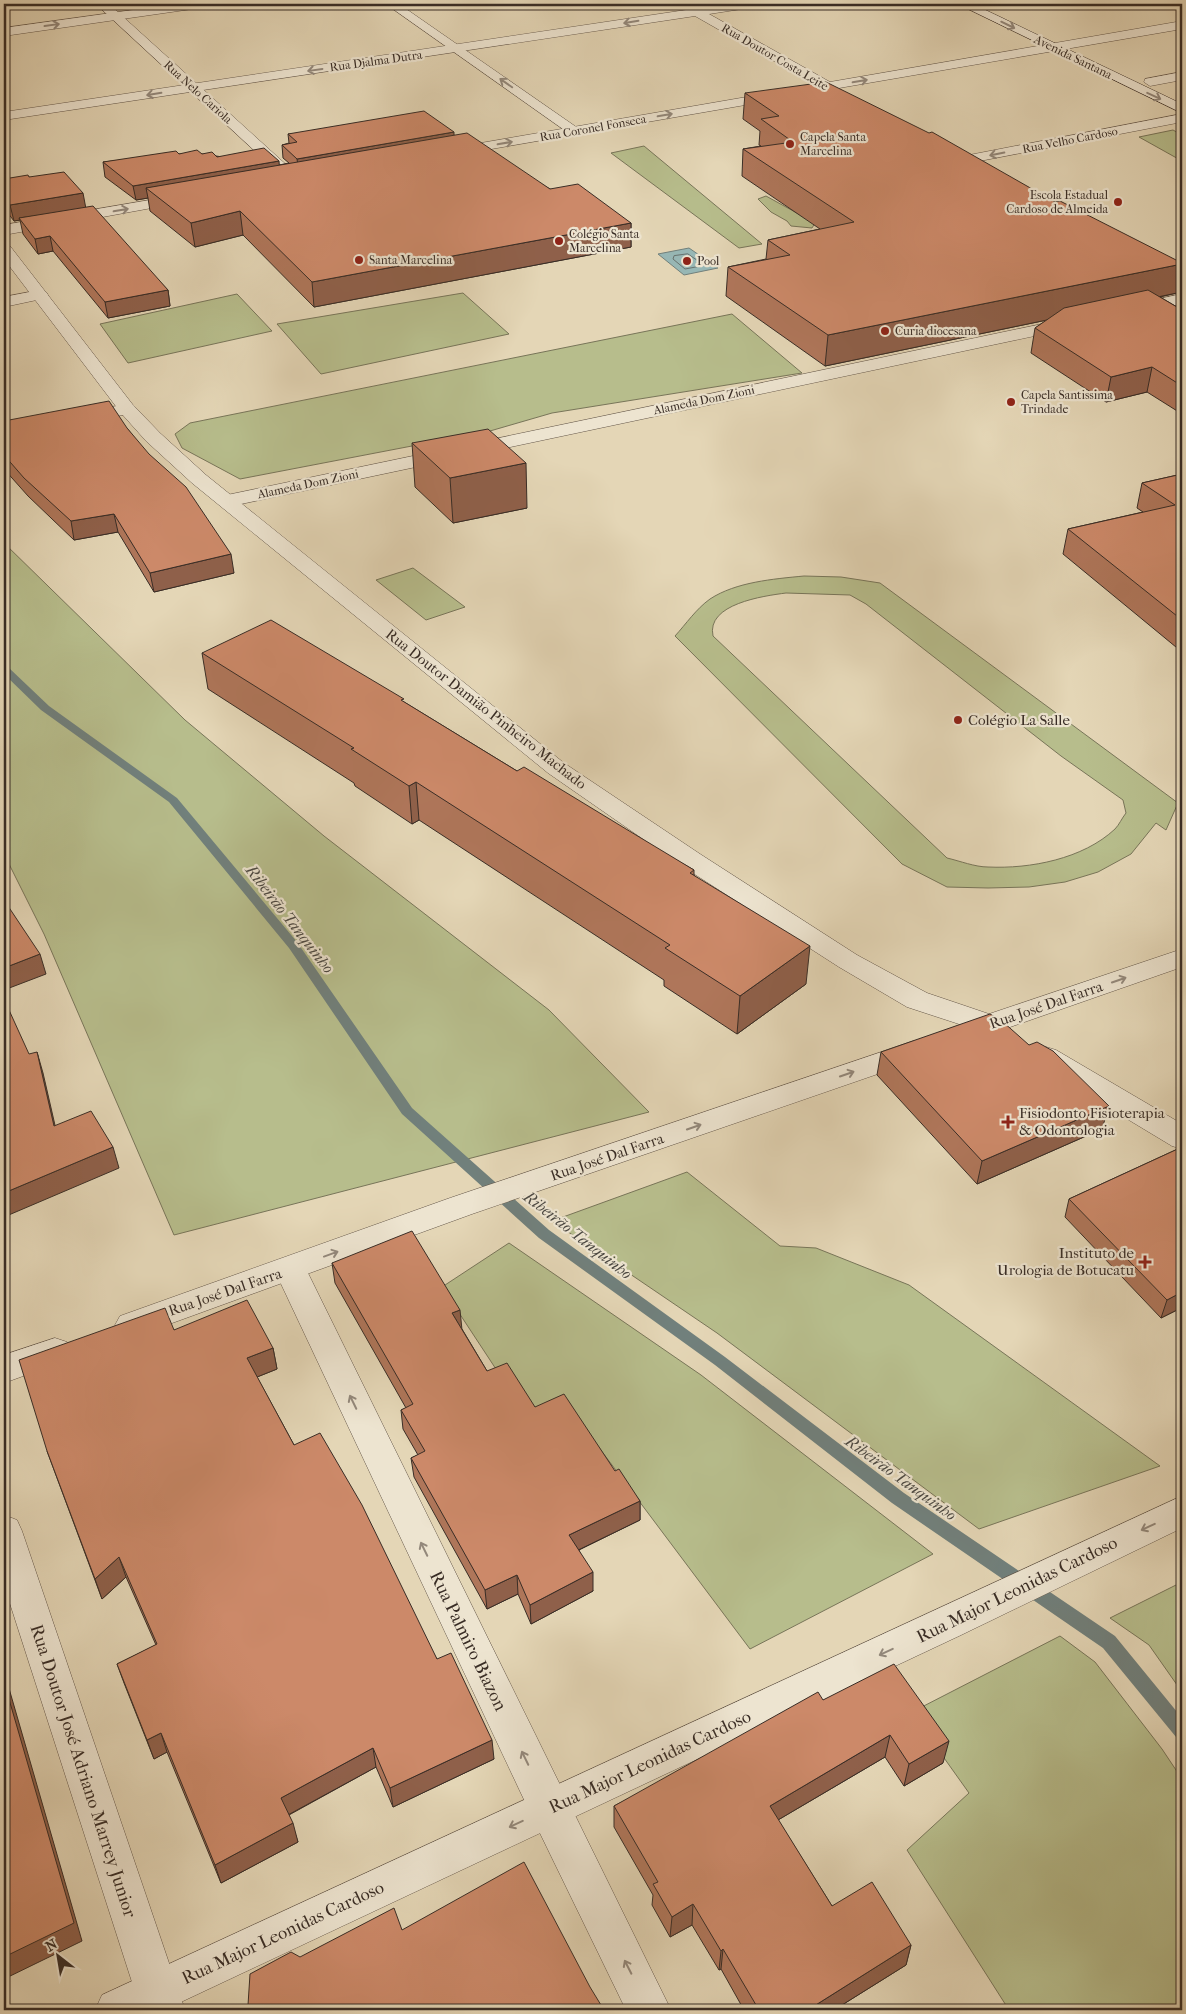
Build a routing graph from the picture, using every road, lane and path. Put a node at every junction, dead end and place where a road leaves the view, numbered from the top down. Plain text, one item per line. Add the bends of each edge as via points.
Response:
1 (102, 4) edge
2 (198, 4) edge
3 (392, 4) edge
4 (682, 4) edge
5 (748, 4) edge
6 (964, 4) edge
7 (987, 4) edge
8 (696, 12) junction
9 (115, 16) junction
10 (1182, 25) edge
11 (4, 32) edge
12 (1071, 45) junction
13 (1053, 48) junction
14 (457, 49) junction
15 (1182, 76) edge
16 (1150, 82) junction
17 (828, 86) junction
18 (194, 88) junction
19 (844, 96) edge
20 (1182, 97) edge
21 (1182, 109) edge
22 (4, 116) edge
23 (1182, 118) edge
24 (575, 131) junction
25 (942, 152) edge
26 (440, 154) edge
27 (959, 161) junction
28 (976, 171) edge
29 (276, 183) edge
30 (198, 196) edge
31 (4, 230) edge
32 (4, 249) edge
33 (40, 295) junction
34 (1182, 299) edge
35 (4, 302) edge
36 (1116, 313) edge
37 (1088, 319) edge
38 (127, 409) junction
39 (4, 433) edge
40 (226, 501) junction
41 (1182, 958) edge
42 (990, 1025) junction
43 (1182, 1138) edge
44 (290, 1270) junction
45 (4, 1369) edge
46 (1182, 1511) edge
47 (4, 1531) edge
48 (549, 1809) junction
49 (160, 2001) edge
50 (117, 2010) edge
51 (649, 2010) edge

1 - 9 street, Rua Nelo Cariola
2 - 9 street
3 - 14 street
4 - 8 street, Rua Doutor Costa Leite
5 - 8 street, Rua Djalma Dutra
6 -> 13 street, Avenida Santana
7 - 12 street, Avenida Santana
8 -> 14 street, Rua Djalma Dutra
8 - 17 street, Rua Doutor Costa Leite
11 -> 9 street
9 - 18 street, Rua Nelo Cariola
10 - 12 street, Rua Coronel Fonseca
12 - 13 street, Rua Coronel Fonseca
12 - 16 street, Avenida Santana
17 -> 13 street, Rua Coronel Fonseca
13 -> 21 street, Avenida Santana
14 -> 18 street, Rua Djalma Dutra
24 -> 14 street
15 - 16 street
16 - 20 street, Avenida Santana
17 - 19 street, Rua Doutor Costa Leite
24 -> 17 street, Rua Coronel Fonseca
18 -> 22 street, Rua Djalma Dutra
18 - 29 street, Rua Nelo Cariola via 295,179
23 -> 27 street, Rua Velho Cardoso
26 -> 24 street, Rua Coronel Fonseca
25 - 27 street
27 - 28 street
31 -> 30 street
32 - 33 street, Rua Doutor Damião Pinheiro Machado
33 - 35 street
33 - 38 street, Rua Doutor Damião Pinheiro Machado
34 - 36 street
37 - 40 street, Alameda Dom Zioni
38 - 39 street
38 - 40 street, Rua Doutor Damião Pinheiro Machado via 153,437
40 - 42 street, Rua Doutor Damião Pinheiro Machado via 556,768 691,860 857,966 917,1000
42 -> 41 street, Rua José Dal Farra
42 - 43 street, Rua Doutor Damião Pinheiro Machado
44 -> 42 street, Rua José Dal Farra via 461,1206
44 - 45 street, Rua José Dal Farra
48 -> 44 street, Rua Palmiro Biazon
46 -> 48 street, Rua Major Leonidas Cardoso
47 - 49 street, Rua Doutor José Adriano Marrey Junior
48 -> 49 street, Rua Major Leonidas Cardoso
51 -> 48 street, Rua Palmiro Biazon
49 - 50 street, Rua Major Leonidas Cardoso

